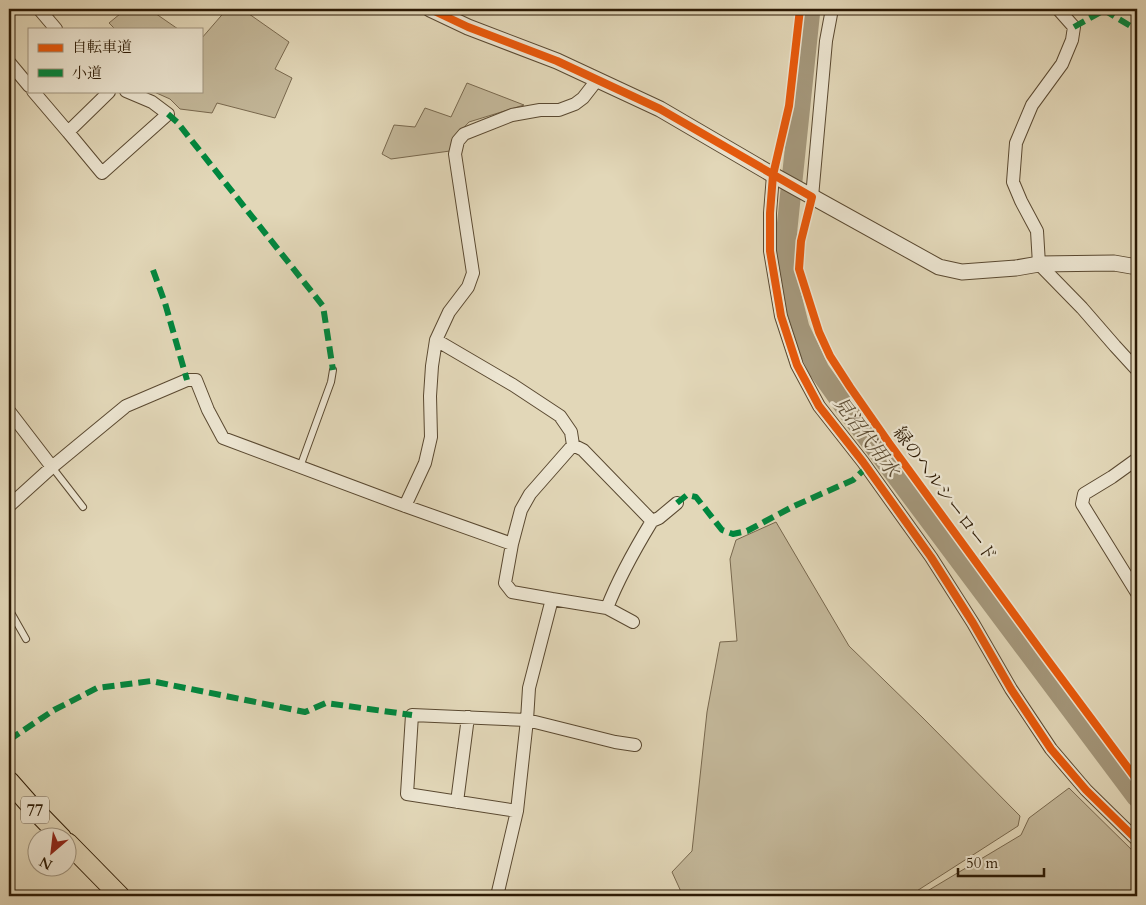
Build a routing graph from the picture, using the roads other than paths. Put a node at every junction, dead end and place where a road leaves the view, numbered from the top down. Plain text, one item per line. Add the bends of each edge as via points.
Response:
1 (39, 9) edge
2 (430, 9) edge
3 (832, 9) edge
4 (1058, 9) edge
5 (55, 28) edge
6 (9, 62) edge
7 (597, 80) junction
8 (28, 85) edge
9 (34, 92) edge
10 (109, 92) edge
11 (128, 92) edge
12 (68, 132) junction
13 (775, 176) junction
14 (809, 196) junction
15 (1039, 264) junction
16 (1137, 267) edge
17 (436, 340) junction
18 (333, 370) dead end
19 (1137, 370) edge
20 (9, 411) edge
21 (573, 445) junction
22 (1137, 459) edge
23 (52, 467) junction
24 (300, 467) junction
25 (677, 503) dead end
26 (9, 506) edge
27 (405, 506) junction
28 (83, 507) dead end
29 (652, 521) junction
30 (512, 544) junction
31 (1137, 593) edge
32 (552, 600) junction
33 (607, 608) junction
34 (9, 609) edge
35 (633, 622) dead end
36 (26, 639) dead end
37 (468, 717) junction
38 (527, 720) junction
39 (635, 745) dead end
40 (9, 781) edge
41 (457, 802) junction
42 (517, 810) junction
43 (52, 828) edge
44 (1137, 840) edge
45 (78, 853) edge
46 (120, 896) edge
47 (497, 896) edge

1 - 5 street
2 - 7 street
3 - 14 street
4 - 15 street via 1074,27 1072,40 1062,64 1032,105 1016,143 1013,182 1037,231
6 - 8 street
7 - 13 street via 660,110
7 - 17 street via 575,104 559,110 512,115 464,134 458,141 455,154 473,273
9 - 12 street
10 - 12 street
11 - 12 street via 152,102 168,114 102,173
13 - 14 street
13 - 44 street via 770,213 770,251 781,316 801,374 819,406 930,557 1051,749 1086,790
14 - 15 street via 939,267 962,272
15 - 16 street via 1114,263
15 - 19 street
17 - 21 street via 560,416 571,432
17 - 27 street via 432,366 431,437 426,463
18 - 24 lane
20 - 23 street
21 - 29 street via 583,450
21 - 30 street via 530,494 521,510
22 - 31 street via 1084,494 1082,504
23 - 24 street via 126,406 187,380 196,380 223,438
23 - 26 street
23 - 28 lane
24 - 27 street
25 - 29 street
27 - 30 street
29 - 33 street via 615,586
30 - 32 street via 505,583 512,592
32 - 33 street
32 - 38 street via 529,688
33 - 35 street
34 - 36 lane
37 - 38 street
37 - 41 street
37 - 41 street via 412,715 407,794
38 - 39 street
38 - 42 street
40 - 43 main road, 77
41 - 42 street
42 - 47 street
45 - 46 main road

